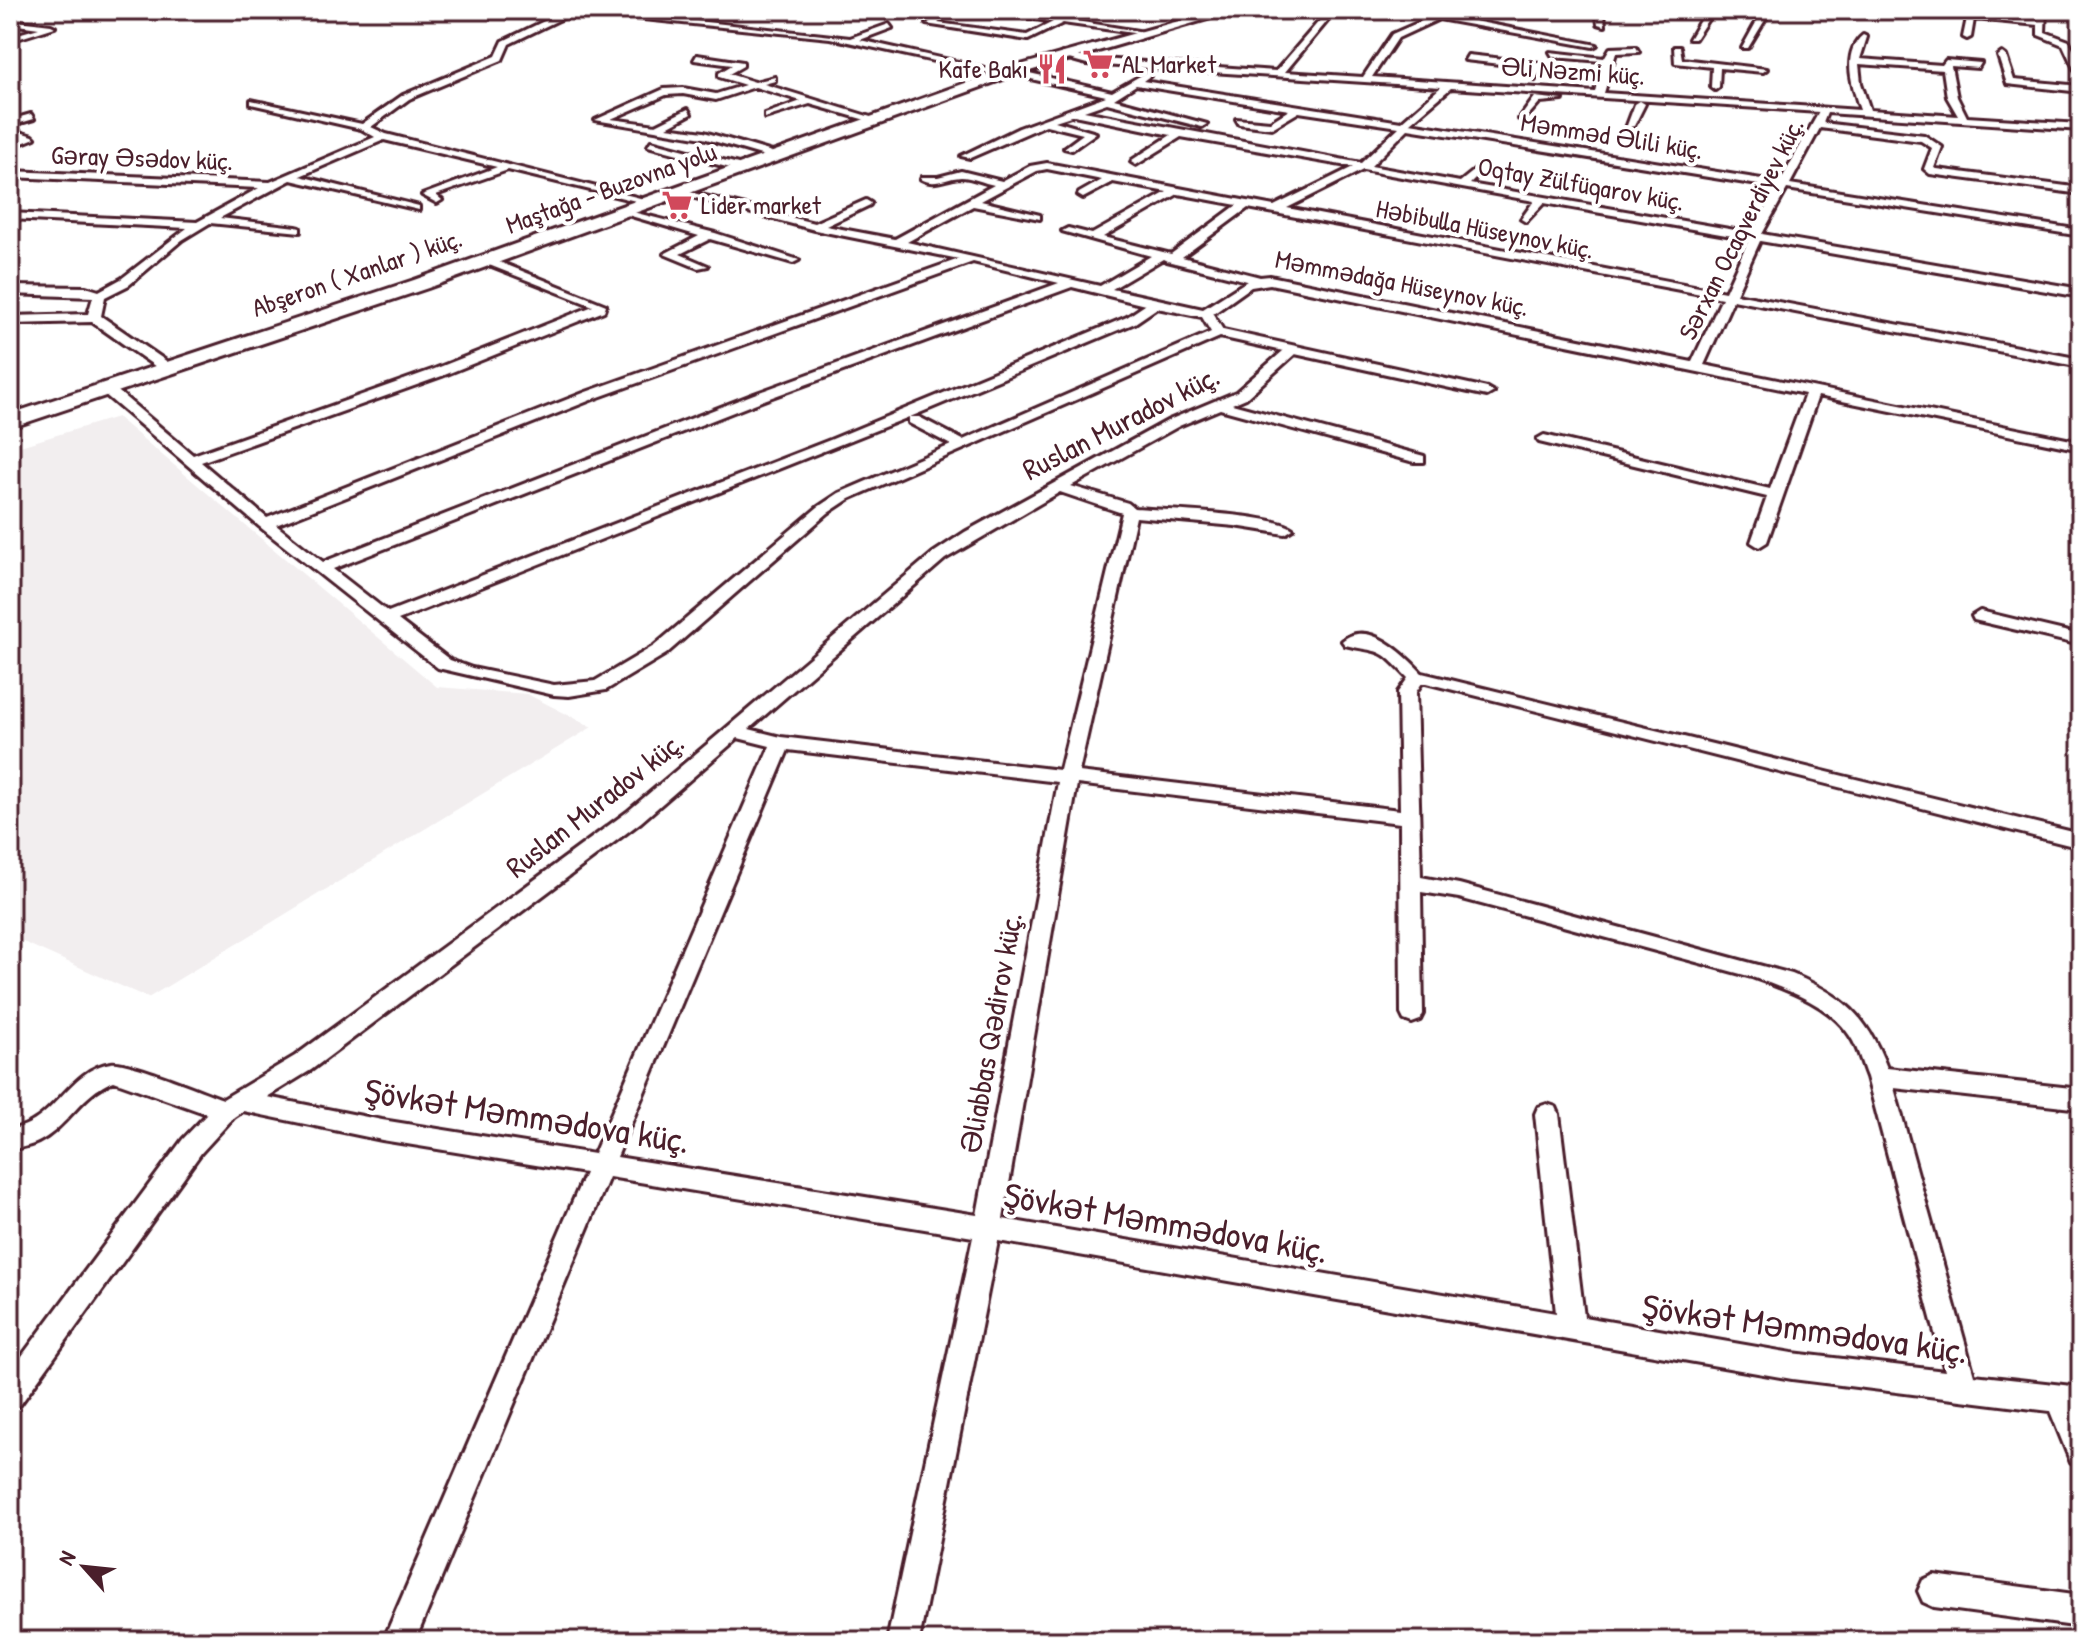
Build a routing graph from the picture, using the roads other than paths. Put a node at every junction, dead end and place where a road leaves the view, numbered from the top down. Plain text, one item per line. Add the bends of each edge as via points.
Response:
1 (574, 10) edge
2 (985, 10) edge
3 (1083, 10) edge
4 (1166, 10) edge
5 (1220, 10) edge
6 (1232, 10) edge
7 (1318, 10) edge
8 (1405, 10) edge
9 (1459, 10) edge
10 (1600, 10) edge
11 (1710, 10) edge
12 (1767, 10) edge
13 (1913, 10) edge
14 (2043, 10) edge
15 (1011, 11) edge
16 (1971, 13) edge
17 (762, 17) dead end
18 (1192, 17) junction
19 (1437, 18) junction
20 (939, 19) dead end
21 (1066, 20) junction
22 (10, 22) edge
23 (2041, 23) junction
24 (1602, 24) dead end
25 (738, 25) junction
26 (889, 26) dead end
27 (813, 29) junction
28 (1140, 32) junction
29 (1692, 37) dead end
30 (1863, 37) dead end
31 (1967, 37) dead end
32 (14, 38) dead end
33 (852, 40) junction
34 (785, 45) dead end
35 (1593, 45) dead end
36 (1745, 46) dead end
37 (929, 47) dead end
38 (1677, 49) dead end
39 (1636, 50) dead end
40 (914, 53) junction
41 (1553, 54) dead end
42 (1059, 55) junction
43 (1762, 56) dead end
44 (2002, 56) dead end
45 (697, 58) dead end
46 (1607, 60) junction
47 (1853, 61) junction
48 (1155, 65) junction
49 (1716, 65) junction
50 (1978, 65) dead end
51 (1947, 68) junction
52 (1763, 69) junction
53 (1005, 72) junction
54 (1279, 73) junction
55 (2081, 75) edge
56 (1535, 77) dead end
57 (772, 79) dead end
58 (1366, 79) junction
59 (1457, 79) junction
60 (411, 81) dead end
61 (1764, 81) dead end
62 (1137, 83) junction
63 (437, 84) junction
64 (753, 85) junction
65 (1715, 87) dead end
66 (2081, 89) edge
67 (1764, 94) dead end
68 (1599, 95) junction
69 (1111, 98) junction
70 (809, 101) junction
71 (254, 102) dead end
72 (1640, 104) junction
73 (1765, 106) junction
74 (1298, 108) junction
75 (688, 112) dead end
76 (1075, 112) junction
77 (1866, 113) junction
78 (768, 116) dead end
79 (31, 117) dead end
80 (1522, 117) dead end
81 (1821, 117) junction
82 (869, 118) junction
83 (1964, 119) junction
84 (1239, 121) dead end
85 (1046, 122) junction
86 (10, 123) edge
87 (1202, 124) dead end
88 (1405, 125) junction
89 (2056, 125) junction
90 (1629, 126) dead end
91 (364, 127) junction
92 (2081, 127) edge
93 (658, 128) junction
94 (10, 132) edge
95 (1179, 134) junction
96 (383, 137) junction
97 (2072, 141) dead end
98 (651, 144) dead end
99 (10, 145) edge
100 (1069, 148) dead end
101 (768, 154) junction
102 (966, 156) dead end
103 (1136, 162) dead end
104 (734, 166) junction
105 (1364, 166) junction
106 (507, 167) junction
107 (1480, 169) dead end
108 (10, 174) edge
109 (290, 177) junction
110 (1112, 178) junction
111 (926, 179) dead end
112 (271, 185) junction
113 (1005, 185) junction
114 (1784, 185) junction
115 (1462, 186) junction
116 (681, 191) junction
117 (1176, 191) junction
118 (2081, 191) edge
119 (1083, 195) dead end
120 (437, 200) dead end
121 (1541, 200) junction
122 (971, 202) junction
123 (866, 203) dead end
124 (1246, 204) junction
125 (632, 206) junction
126 (415, 208) dead end
127 (1275, 210) junction
128 (10, 216) edge
129 (1036, 217) dead end
130 (1526, 219) dead end
131 (203, 223) junction
132 (815, 227) junction
133 (296, 230) dead end
134 (1068, 231) dead end
135 (2081, 233) edge
136 (711, 235) junction
137 (1756, 236) junction
138 (1092, 238) junction
139 (898, 242) junction
140 (972, 258) junction
141 (1165, 258) junction
142 (793, 260) dead end
143 (488, 261) junction
144 (702, 266) dead end
145 (1255, 279) junction
146 (1071, 283) junction
147 (10, 290) edge
148 (1101, 291) junction
149 (2081, 293) edge
150 (100, 295) junction
151 (1727, 296) junction
152 (1155, 304) junction
153 (1207, 314) junction
154 (95, 318) junction
155 (10, 320) edge
156 (1218, 333) junction
157 (1293, 349) junction
158 (2081, 363) edge
159 (164, 366) junction
160 (1697, 366) junction
161 (106, 388) junction
162 (1813, 390) junction
163 (1487, 392) dead end
164 (1220, 404) junction
165 (10, 415) edge
166 (914, 420) dead end
167 (10, 421) edge
168 (1544, 439) dead end
169 (962, 445) junction
170 (2081, 446) edge
171 (1419, 459) dead end
172 (193, 460) junction
173 (1059, 487) junction
174 (1776, 495) junction
175 (1130, 512) junction
176 (265, 524) junction
177 (1285, 529) dead end
178 (1759, 542) dead end
179 (321, 568) junction
180 (1980, 616) dead end
181 (386, 619) junction
182 (2081, 640) edge
183 (1351, 641) dead end
184 (1417, 678) junction
185 (736, 731) junction
186 (781, 743) junction
187 (1068, 778) junction
188 (1410, 818) junction
189 (2081, 841) edge
190 (1412, 883) junction
191 (1412, 1014) dead end
192 (1879, 1077) junction
193 (2081, 1099) edge
194 (233, 1106) junction
195 (1547, 1114) dead end
196 (10, 1139) edge
197 (604, 1164) junction
198 (988, 1228) junction
199 (1571, 1328) junction
200 (1964, 1389) junction
201 (10, 1395) edge
202 (2071, 1400) edge
203 (2081, 1453) edge
204 (1934, 1591) dead end
205 (2081, 1611) edge
206 (399, 1641) edge
207 (903, 1641) edge

1 - 25 street
1 - 63 street via 506,43 499,58
2 - 15 street
3 - 21 street
4 - 18 street
5 - 18 main road
6 - 42 main road, Maştağa - Buzovna yolu
7 - 54 street via 1325,19
8 - 19 street
9 - 19 street
10 - 24 street
11 - 29 street
12 - 36 street
13 - 16 street
14 - 23 street
15 - 21 street
16 - 23 street
16 - 31 street
17 - 25 street
18 - 28 main road
19 - 35 street
19 - 58 street via 1395,36
20 - 21 street via 930,24 1028,38
21 - 28 street
22 - 32 street via 51,27
23 - 55 street via 2041,33 2066,43
25 - 27 street
26 - 33 street
27 - 33 street
27 - 34 street
28 - 42 main road
30 - 47 street
33 - 40 street
37 - 40 street
38 - 49 street via 1678,61
39 - 46 street via 1614,49
40 - 53 street
41 - 46 street
42 - 48 street, Əli Nəzmi küç.
42 - 53 main road, Maştağa - Buzovna yolu
43 - 52 street
44 - 66 street via 2010,82
45 - 64 street via 740,64 722,75
46 - 68 street
47 - 51 street
47 - 77 street
48 - 54 street, Əli Nəzmi küç.
48 - 62 street
49 - 52 street
49 - 65 street
50 - 51 street via 1951,61
51 - 83 street via 1952,97
52 - 61 street
53 - 69 street
53 - 82 main road, Abşeron ( Xanlar ) küç.
53 - 116 main road, Maştağa - Buzovna yolu
54 - 58 street, Əli Nəzmi küç.
56 - 59 street via 1540,66 1470,54
57 - 64 street
58 - 59 street, Əli Nəzmi küç.
59 - 68 street, Əli Nəzmi küç.
59 - 88 street
60 - 63 street
62 - 69 street
62 - 74 street, Məmməd Əlili küç. via 1234,94
63 - 91 street via 396,103
64 - 70 street
64 - 93 street via 716,97 664,92 600,120
67 - 73 street
68 - 73 street, Əli Nəzmi küç.
69 - 76 street
69 - 87 street
70 - 78 street
70 - 82 street
71 - 91 street
72 - 80 street via 1538,99
72 - 81 street
72 - 90 street
73 - 81 street, Əli Nəzmi küç.
74 - 84 street via 1272,125
74 - 88 street, Məmməd Əlili küç.
75 - 93 street
76 - 85 street
76 - 95 street, Oqtay Zülfüqarov küç.
77 - 81 street, Əli Nəzmi küç.
77 - 83 street, Əli Nəzmi küç.
79 - 86 street
81 - 114 street, Sərxan Ocaqverdiyev küç.
81 - 118 street via 1924,138 1937,147 1929,169 1934,172
82 - 101 main road, Abşeron ( Xanlar ) küç.
83 - 89 street, Əli Nəzmi küç.
85 - 100 street via 1091,133
85 - 102 street
88 - 105 street
88 - 114 street, Məmməd Əlili küç. via 1512,147
89 - 92 street, Əli Nəzmi küç.
89 - 97 street
91 - 96 street
93 - 101 street
94 - 99 street via 30,138
95 - 103 street
95 - 105 street, Oqtay Zülfüqarov küç.
96 - 106 street
96 - 109 street
98 - 104 street
101 - 104 main road, Abşeron ( Xanlar ) küç.
104 - 125 main road, Abşeron ( Xanlar ) küç.
105 - 115 street, Oqtay Zülfüqarov küç.
105 - 127 street
106 - 120 street via 427,195
106 - 125 street
107 - 115 street
108 - 112 street, Gəray Əsədov küç.
109 - 112 street
109 - 126 street
110 - 113 street, Həbibulla Hüseynov küç. via 1042,166
110 - 117 street, Həbibulla Hüseynov küç.
110 - 119 street
111 - 113 street via 961,174
112 - 131 street
113 - 122 street, Həbibulla Hüseynov küç.
114 - 135 street, Məmməd Əlili küç.
114 - 137 street, Sərxan Ocaqverdiyev küç.
115 - 121 street, Oqtay Zülfüqarov küç.
116 - 125 main road, Maştağa - Buzovna yolu
116 - 132 street
117 - 124 street, Həbibulla Hüseynov küç.
117 - 138 street
121 - 130 street
121 - 137 street, Oqtay Zülfüqarov küç.
122 - 129 street
122 - 139 street, Həbibulla Hüseynov küç.
123 - 132 street
124 - 127 street, Həbibulla Hüseynov küç.
124 - 141 street
125 - 136 street
125 - 143 main road, Maştağa - Buzovna yolu
125 - 159 main road, Abşeron ( Xanlar ) küç.
127 - 151 street, Həbibulla Hüseynov küç.
128 - 131 street
131 - 133 street
131 - 150 street
132 - 139 street
134 - 138 street
136 - 142 street
136 - 144 street via 670,254
137 - 149 street, Oqtay Zülfüqarov küç.
137 - 151 street, Sərxan Ocaqverdiyev küç.
138 - 141 street
139 - 140 street
140 - 146 street
140 - 176 street via 591,395
141 - 145 street
141 - 148 street
143 - 161 main road, Maştağa - Buzovna yolu
143 - 172 street via 600,308
145 - 153 street, Məmmədağa Hüseynov küç.
145 - 160 street, Məmmədağa Hüseynov küç.
146 - 148 street
146 - 179 street via 759,397
147 - 150 street
148 - 152 street
150 - 154 street
151 - 158 street, Həbibulla Hüseynov küç.
151 - 160 street, Sərxan Ocaqverdiyev küç.
152 - 153 street
152 - 181 street via 1131,320 835,443
153 - 156 street
154 - 155 street
154 - 159 street
156 - 157 street
156 - 169 street
157 - 163 street
157 - 164 street, Ruslan Muradov küç. via 1252,388
159 - 161 main road, Abşeron ( Xanlar ) küç.
160 - 162 street, Məmmədağa Hüseynov küç.
161 - 165 main road, Abşeron ( Xanlar ) küç.
161 - 167 main road, Maştağa - Buzovna yolu
161 - 172 street
162 - 170 street, Məmmədağa Hüseynov küç.
162 - 174 street
164 - 171 street
164 - 173 street, Ruslan Muradov küç. via 1174,423
166 - 169 street
168 - 174 street
169 - 181 street via 832,503 660,650 600,686 569,691 457,669
172 - 176 street
173 - 175 street
173 - 185 street, Ruslan Muradov küç. via 939,556
174 - 178 street
175 - 177 street
175 - 187 street, Əliabbas Qədirov küç.
176 - 179 street
179 - 181 street
180 - 182 street
183 - 184 street via 1388,646
184 - 188 street via 1407,692
184 - 189 street via 1443,680
185 - 186 street
185 - 194 street, Ruslan Muradov küç. via 634,817 303,1063
186 - 187 street
186 - 197 street
187 - 188 street
187 - 198 street, Əliabbas Qədirov küç.
188 - 190 street
190 - 191 street
190 - 192 street via 1459,891 1791,982 1831,1005 1862,1034
192 - 193 street
192 - 200 street
194 - 196 street, Şövkət Məmmədova küç. via 114,1071 92,1080 34,1133
194 - 197 street, Şövkət Məmmədova küç.
194 - 201 street, Ruslan Muradov küç. via 192,1146
195 - 199 street
197 - 198 street, Şövkət Məmmədova küç.
197 - 206 street
198 - 199 street, Şövkət Məmmədova küç.
198 - 207 street, Əliabbas Qədirov küç.
199 - 200 street, Şövkət Məmmədova küç.
200 - 202 street, Şövkət Məmmədova küç.
202 - 203 street
204 - 205 street

